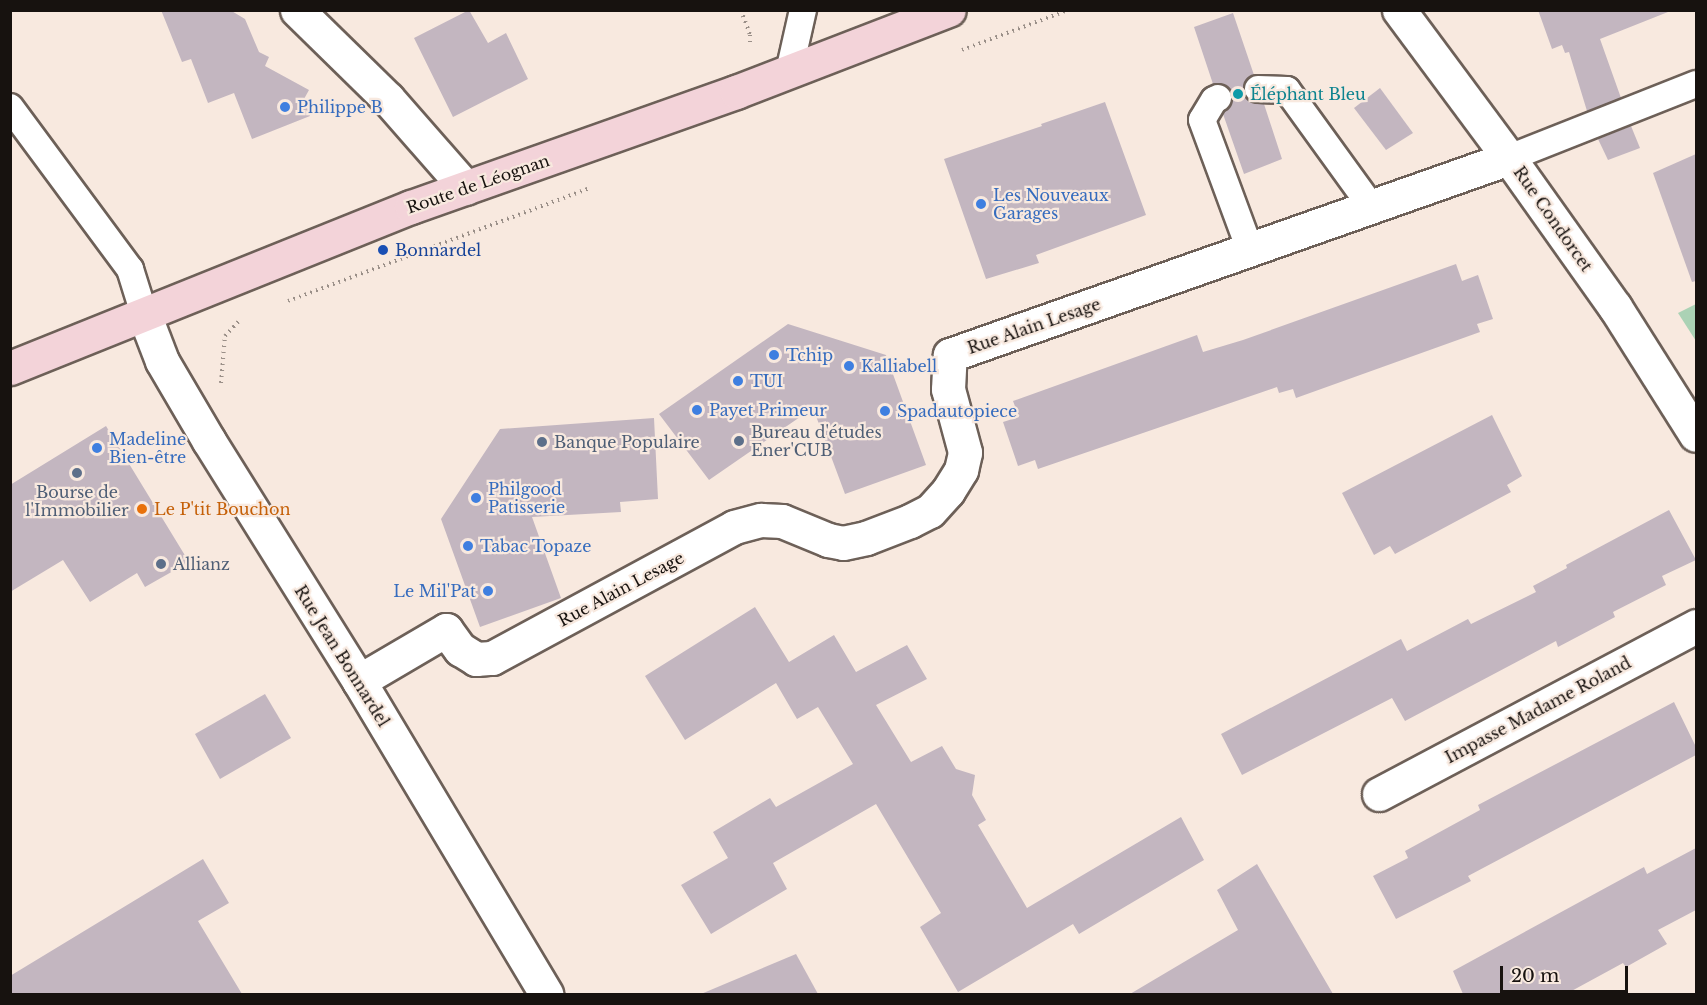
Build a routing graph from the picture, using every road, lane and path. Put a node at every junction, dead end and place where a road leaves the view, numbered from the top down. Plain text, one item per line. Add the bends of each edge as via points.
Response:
1 (297, 10) edge
2 (803, 10) edge
3 (949, 10) edge
4 (1068, 10) edge
5 (1398, 10) edge
6 (958, 51) dead end
7 (789, 72) junction
8 (1696, 84) edge
9 (1258, 89) dead end
10 (1218, 98) dead end
11 (10, 107) edge
12 (1509, 158) junction
13 (593, 187) dead end
14 (466, 188) junction
15 (1371, 206) junction
16 (1250, 250) junction
17 (285, 302) dead end
18 (144, 314) junction
19 (246, 314) dead end
20 (10, 368) edge
21 (1696, 435) edge
22 (209, 441) junction
23 (1696, 626) edge
24 (359, 681) junction
25 (1379, 794) dead end
26 (546, 994) edge

1 - 14 street via 388,99
2 - 7 lane
3 - 7 main road, Route de Léognan
4 - 6 path
5 - 12 street, Rue Condorcet
7 - 14 main road, Route de Léognan
8 - 12 lane
9 - 15 lane via 1287,90
10 - 16 lane via 1202,120
11 - 18 lane via 130,269
12 - 15 street, Rue Alain Lesage
12 - 21 street, Rue Condorcet via 1615,307
13 - 17 path
14 - 18 main road, Route de Léognan
15 - 16 street, Rue Alain Lesage
16 - 24 street, Rue Alain Lesage via 950,355 948,390 965,452 961,470 930,511 910,521 843,543 782,521 761,520 734,527 492,658 476,659 460,649 446,630
18 - 20 main road, Route de Léognan
18 - 22 street, Rue Jean Bonnardel via 162,361
19 - 22 path via 225,336 217,423
22 - 24 street, Rue Jean Bonnardel
23 - 25 street, Impasse Madame Roland
24 - 26 street, Rue Jean Bonnardel

